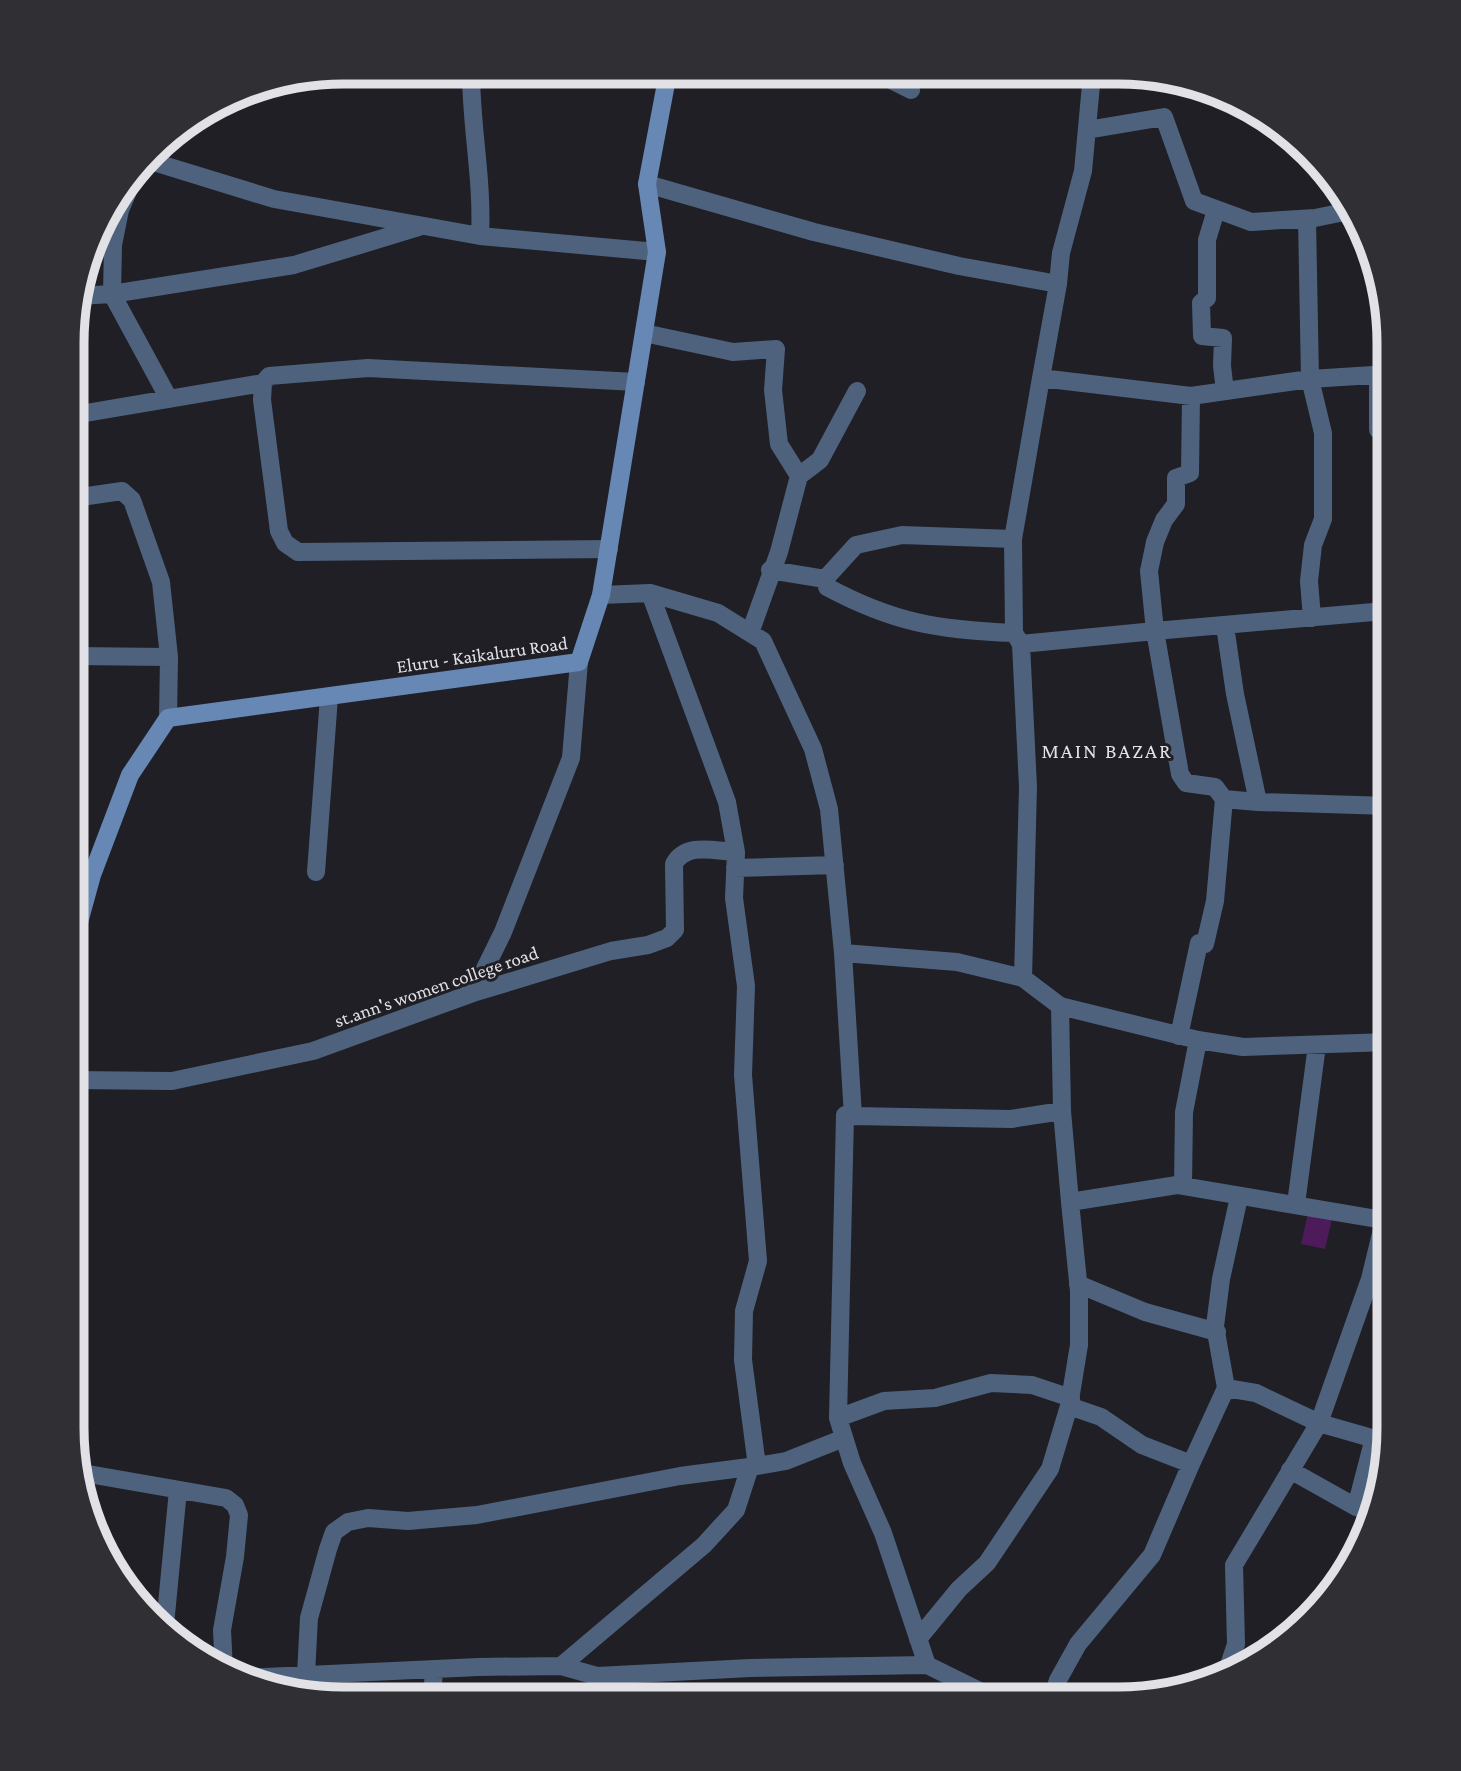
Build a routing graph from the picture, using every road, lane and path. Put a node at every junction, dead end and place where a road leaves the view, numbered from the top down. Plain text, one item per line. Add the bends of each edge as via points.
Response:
1 (471, 84) edge
2 (666, 84) edge
3 (899, 84) edge
4 (1091, 84) edge
5 (911, 90) dead end
6 (1087, 130) junction
7 (157, 163) edge
8 (647, 184) junction
9 (1216, 210) junction
10 (120, 212) edge
11 (1342, 212) edge
12 (1307, 219) junction
13 (423, 226) junction
14 (480, 236) junction
15 (657, 252) junction
16 (1058, 284) junction
17 (112, 294) junction
18 (88, 295) edge
19 (644, 332) junction
20 (1377, 375) edge
21 (1041, 378) junction
22 (1310, 379) junction
23 (636, 382) junction
24 (263, 383) junction
25 (857, 391) dead end
26 (1225, 391) junction
27 (1191, 396) junction
28 (169, 399) junction
29 (84, 413) edge
30 (799, 476) junction
31 (84, 497) edge
32 (1013, 538) junction
33 (609, 549) junction
34 (770, 570) junction
35 (825, 579) junction
36 (650, 593) junction
37 (601, 595) junction
38 (1377, 612) edge
39 (1312, 618) junction
40 (1225, 626) junction
41 (1155, 631) junction
42 (750, 632) junction
43 (1018, 638) junction
44 (84, 656) edge
45 (169, 657) junction
46 (579, 663) junction
47 (329, 697) junction
48 (168, 718) junction
49 (1224, 799) junction
50 (1258, 802) junction
51 (1377, 806) edge
52 (736, 860) junction
53 (835, 865) junction
54 (316, 872) dead end
55 (84, 904) edge
56 (843, 953) junction
57 (1023, 978) junction
58 (473, 993) junction
59 (1060, 1006) junction
60 (1179, 1036) junction
61 (1198, 1040) junction
62 (1377, 1042) edge
63 (1317, 1045) junction
64 (84, 1080) edge
65 (1062, 1111) junction
66 (853, 1116) junction
67 (1183, 1186) junction
68 (1238, 1197) junction
69 (1070, 1202) junction
70 (1296, 1205) junction
71 (1377, 1219) edge
72 (1377, 1255) edge
73 (1078, 1284) junction
74 (1217, 1332) junction
75 (1226, 1388) junction
76 (1070, 1402) junction
77 (838, 1418) junction
78 (1319, 1423) junction
79 (844, 1438) junction
80 (1376, 1440) edge
81 (1375, 1456) edge
82 (1191, 1464) junction
83 (753, 1468) junction
84 (1290, 1470) junction
85 (88, 1474) edge
86 (178, 1490) junction
87 (1356, 1507) junction
88 (1364, 1509) edge
89 (166, 1617) edge
90 (918, 1639) junction
91 (223, 1658) edge
92 (1230, 1661) edge
93 (927, 1665) junction
94 (561, 1666) junction
95 (434, 1670) junction
96 (306, 1674) junction
97 (270, 1676) edge
98 (597, 1676) junction
99 (433, 1687) edge
100 (597, 1687) edge
101 (972, 1687) edge
102 (1056, 1687) edge

1 - 14 street via 482,200
2 - 8 main road, Eluru - Kaikaluru Road
3 - 5 street
4 - 6 street
6 - 9 street via 1164,117 1195,201
6 - 16 street via 1083,171 1061,253
7 - 13 street via 274,199
8 - 15 main road, Eluru - Kaikaluru Road
8 - 16 street via 814,232
9 - 12 street via 1251,222
9 - 26 street via 1208,240 1207,298 1201,303 1202,337 1223,338
10 - 17 street via 113,244
11 - 12 street
12 - 22 street
13 - 14 street
13 - 17 street via 294,265
14 - 15 street
15 - 19 main road, Eluru - Kaikaluru Road
16 - 21 street
17 - 18 street
17 - 28 street
19 - 23 main road, Eluru - Kaikaluru Road
19 - 30 street via 733,352 776,349 773,390 779,444
20 - 22 street
21 - 27 street
21 - 32 street
22 - 26 street
22 - 39 street via 1323,433 1322,519 1313,545 1310,580
23 - 24 street via 368,368 269,376
23 - 33 main road, Eluru - Kaikaluru Road
24 - 28 street
24 - 33 street via 279,531 285,543 298,552
25 - 30 street via 820,460
26 - 27 street
27 - 41 street via 1190,473 1176,478 1176,504 1164,520 1149,571
28 - 29 street
30 - 34 street
31 - 45 street via 122,491 132,500 161,582
32 - 35 street via 902,535 856,545
32 - 43 street
33 - 37 main road, Eluru - Kaikaluru Road
34 - 35 street
34 - 42 street
35 - 43 street via 827,587 894,617 949,631
36 - 37 street
36 - 42 street via 718,613
36 - 52 street via 727,802
37 - 46 main road, Eluru - Kaikaluru Road
38 - 39 street
39 - 40 street
40 - 41 street
40 - 50 street
41 - 43 street
41 - 49 street via 1180,774 1186,783 1215,788
42 - 53 street via 763,641 813,749 829,809
43 - 57 street via 1028,788
44 - 45 street
45 - 48 street
46 - 47 main road, Eluru - Kaikaluru Road
46 - 58 street via 571,758 503,932
47 - 48 main road, Eluru - Kaikaluru Road
47 - 54 street
48 - 55 main road via 130,775
49 - 50 street
49 - 60 street via 1215,901 1205,944 1199,943
50 - 51 street
52 - 53 street
52 - 58 street, st.ann's women college road via 689,849 678,855 674,864 675,930 667,938
52 - 83 street via 734,898 746,986 743,1075 758,1261 744,1311 743,1360
53 - 56 street
56 - 57 street via 957,962
56 - 66 street
57 - 59 street
58 - 64 street, st.ann's women college road via 313,1051 173,1081
59 - 60 street
59 - 65 street
60 - 61 street
61 - 63 street via 1243,1047
61 - 67 street via 1184,1112
62 - 63 street
63 - 70 street
65 - 66 street via 1011,1119
65 - 69 street
66 - 77 street via 845,1115
67 - 68 street
67 - 69 street
68 - 70 street
68 - 74 street via 1221,1279
69 - 73 street
70 - 71 street
72 - 78 street
73 - 74 street via 1133,1308
73 - 76 street via 1079,1345
74 - 75 street
75 - 78 street via 1256,1393
75 - 82 street
76 - 77 street via 1032,1385 991,1383 935,1398 884,1401
76 - 82 street via 1142,1445
76 - 90 street via 1050,1469 987,1563 958,1589
77 - 79 street
78 - 80 street
78 - 84 street
79 - 83 street via 786,1461
79 - 90 street
81 - 87 street
82 - 102 street via 1152,1555 1078,1644
83 - 94 street via 736,1510 704,1545
83 - 96 street via 681,1476 477,1516 348,1522 334,1532 328,1549 310,1618
84 - 87 street
84 - 92 street via 1234,1565 1236,1644
85 - 86 street
86 - 89 street
86 - 91 street via 226,1498 239,1515 222,1630
87 - 88 street
90 - 93 street
93 - 98 street
93 - 101 street
94 - 95 street
94 - 98 street
95 - 96 street
95 - 99 street
96 - 97 street
98 - 100 street

